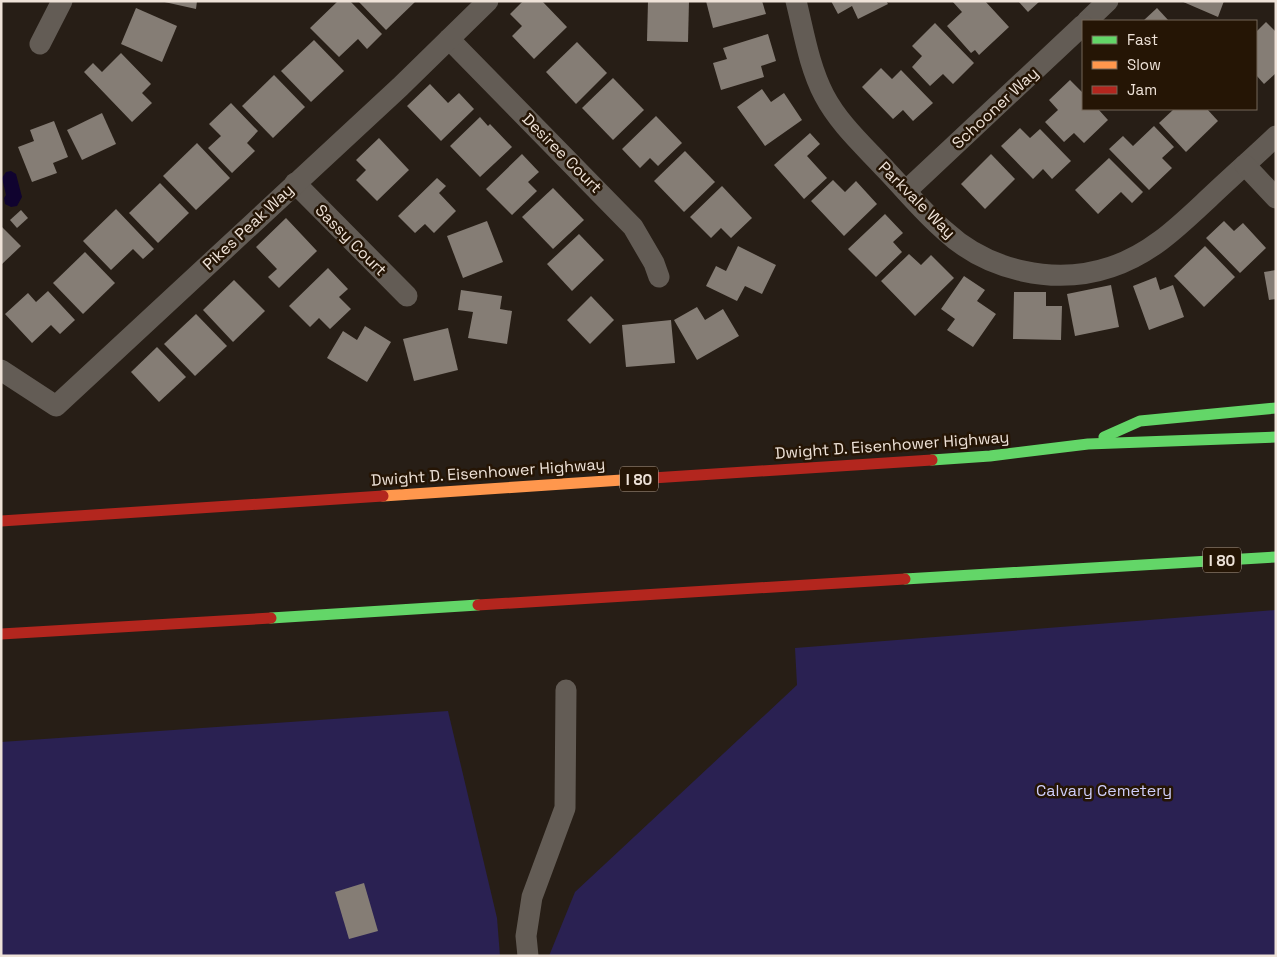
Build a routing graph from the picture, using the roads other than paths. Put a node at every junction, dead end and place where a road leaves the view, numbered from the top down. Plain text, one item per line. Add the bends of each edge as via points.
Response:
1 (62, 1) edge
2 (488, 1) edge
3 (796, 1) edge
4 (1108, 1) edge
5 (1088, 20) edge
6 (1082, 26) edge
7 (449, 39) junction
8 (40, 44) dead end
9 (1276, 136) edge
10 (1245, 165) junction
11 (295, 183) junction
12 (906, 191) junction
13 (1276, 198) edge
14 (659, 277) dead end
15 (407, 296) dead end
16 (1, 370) edge
17 (1276, 408) edge
18 (1276, 437) edge
19 (1088, 444) junction
20 (1, 521) edge
21 (1276, 557) edge
22 (1, 634) edge
23 (566, 690) dead end
24 (528, 956) edge

1 - 8 street
2 - 7 street, Pikes Peak Way
3 - 12 street, Parkvale Way via 812,67 824,95 850,131
4 - 5 street
6 - 12 street, Schooner Way
7 - 11 street, Pikes Peak Way
7 - 14 street, Desiree Court via 634,227
9 - 10 street, Parkvale Way
10 - 12 street, Parkvale Way via 1152,248 1112,267 1068,275 1024,272 982,257 945,232
10 - 13 street
11 - 15 street, Sassy Court
11 - 16 street, Pikes Peak Way via 56,406
17 - 19 highway via 1140,422
18 - 19 highway, Dwight D. Eisenhower Highway / I 80
19 - 20 highway, Dwight D. Eisenhower Highway / I 80 via 990,456
21 - 22 highway, I 80
23 - 24 street via 566,808 532,897 526,936

